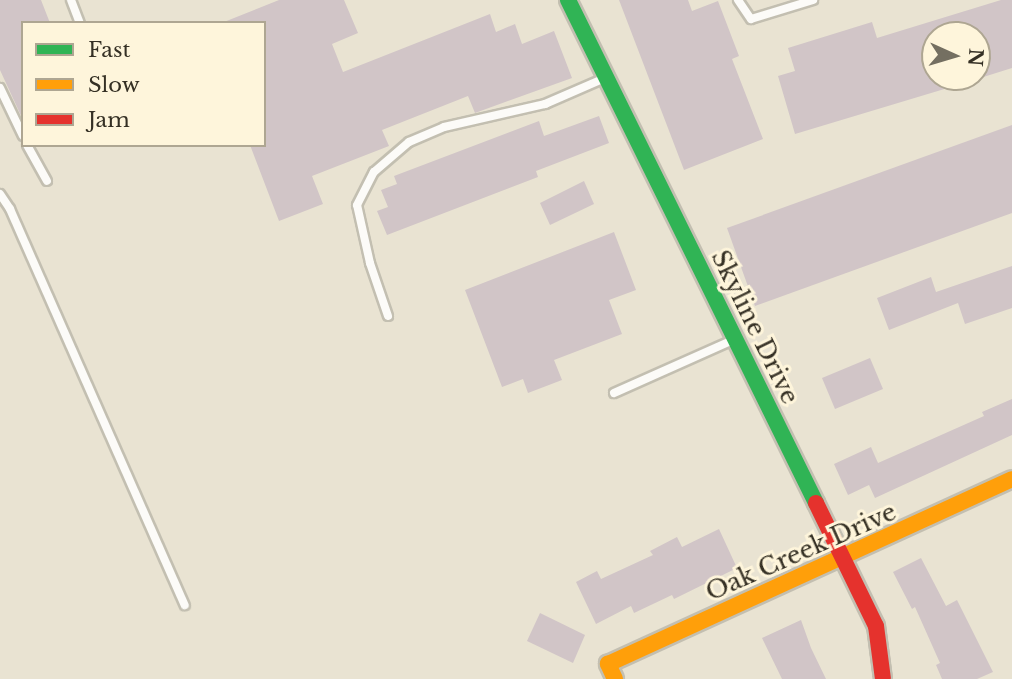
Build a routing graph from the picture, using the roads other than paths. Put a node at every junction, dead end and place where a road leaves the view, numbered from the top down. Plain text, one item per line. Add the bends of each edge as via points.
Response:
1 (71, 0) edge
2 (568, 0) edge
3 (738, 0) edge
4 (813, 0) edge
5 (79, 21) edge
6 (605, 78) junction
7 (0, 88) edge
8 (21, 132) edge
9 (28, 147) edge
10 (47, 181) dead end
11 (0, 194) edge
12 (388, 316) dead end
13 (736, 339) junction
14 (614, 393) dead end
15 (1012, 479) edge
16 (844, 558) junction
17 (185, 606) dead end
18 (611, 672) edge
19 (883, 679) edge

1 - 5 lane
2 - 6 street, Skyline Drive
3 - 4 lane via 751,19
6 - 12 lane via 545,104 444,127 409,142 374,172 358,205 370,263
6 - 13 street, Skyline Drive
7 - 8 lane
9 - 10 lane
11 - 17 lane
13 - 14 lane
13 - 16 street, Skyline Drive
15 - 16 street, Oak Creek Drive
16 - 18 street, Oak Creek Drive
16 - 19 street, Skyline Drive via 876,626

